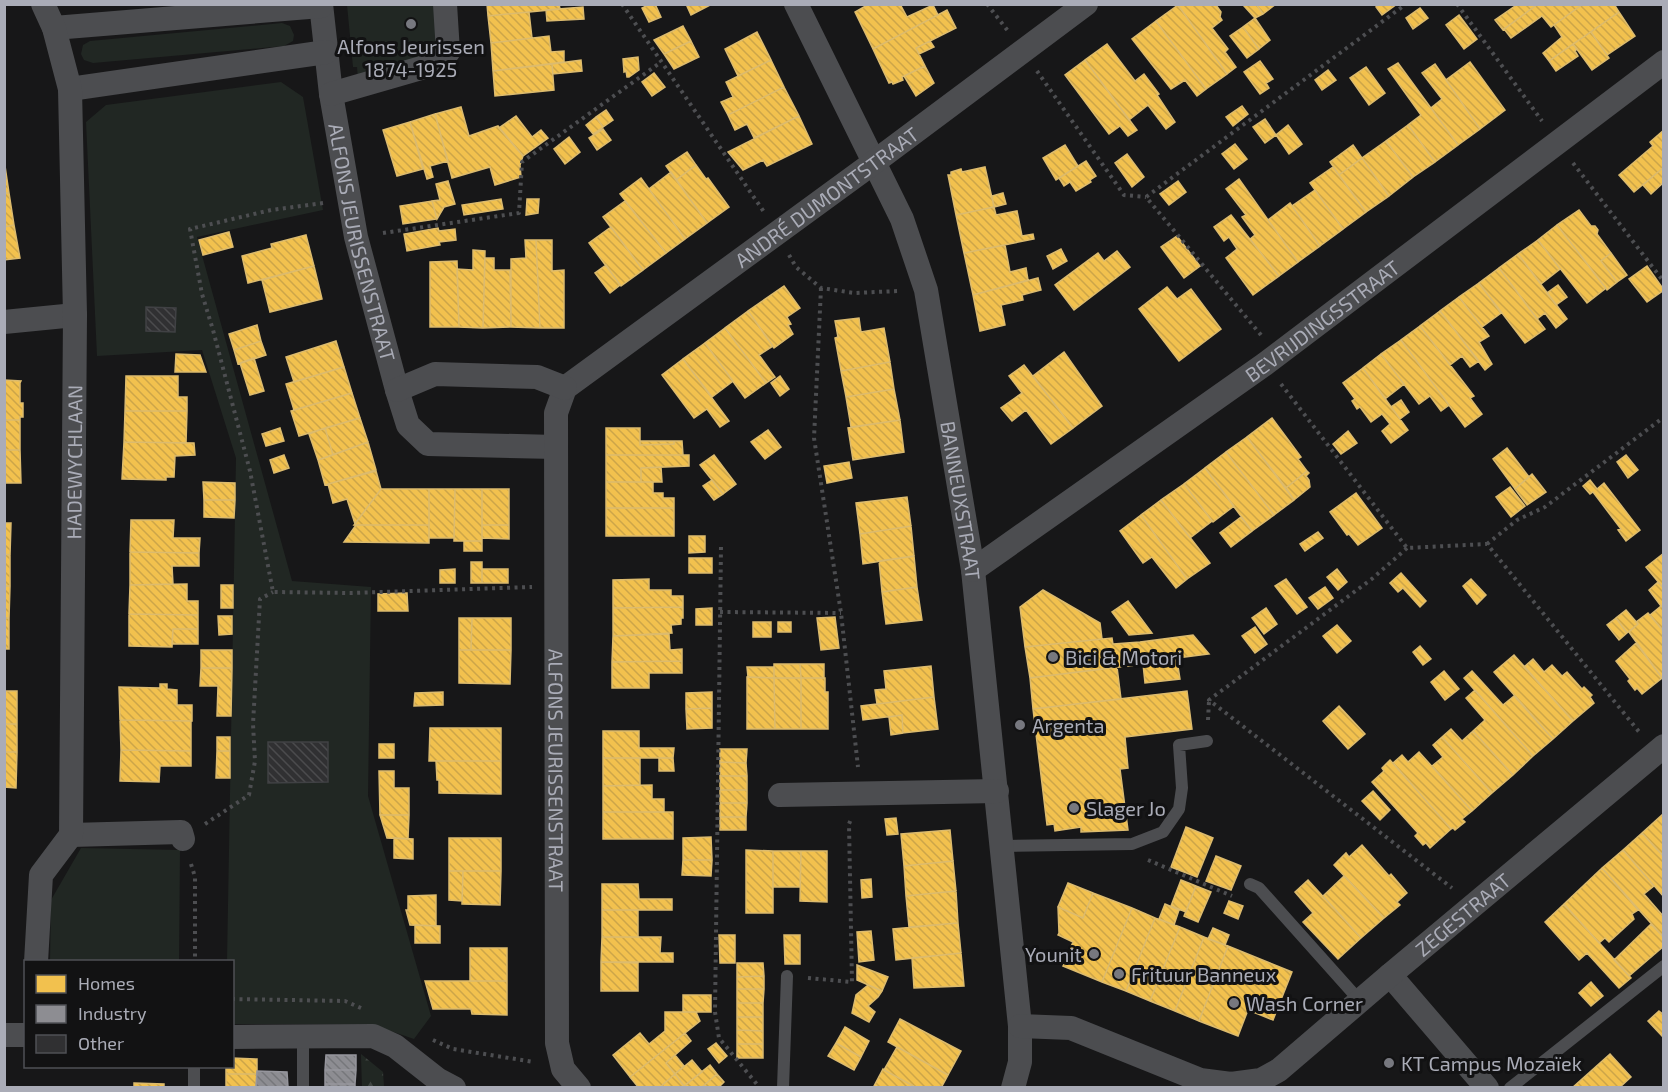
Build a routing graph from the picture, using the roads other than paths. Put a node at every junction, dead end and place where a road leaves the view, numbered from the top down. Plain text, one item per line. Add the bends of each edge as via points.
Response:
1 (43, 4) edge
2 (445, 4) edge
3 (796, 4) edge
4 (1086, 4) edge
5 (321, 5) edge
6 (54, 28) junction
7 (326, 52) junction
8 (1664, 62) edge
9 (70, 89) junction
10 (332, 94) junction
11 (873, 163) junction
12 (75, 315) junction
13 (4, 322) edge
14 (565, 387) junction
15 (397, 390) junction
16 (556, 447) junction
17 (973, 570) junction
18 (1207, 741) dead end
19 (1660, 749) edge
20 (997, 791) junction
21 (780, 795) dead end
22 (71, 835) junction
23 (183, 839) road end
24 (1003, 846) junction
25 (1250, 884) dead end
26 (36, 960) edge
27 (1664, 966) edge
28 (1390, 975) junction
29 (788, 976) road end
30 (1360, 1001) junction
31 (1020, 1026) junction
32 (4, 1035) edge
33 (24, 1035) edge
34 (303, 1036) junction
35 (234, 1037) edge
36 (194, 1068) edge
37 (194, 1088) edge
38 (303, 1088) edge
39 (454, 1088) edge
40 (579, 1088) edge
41 (783, 1088) edge
42 (1012, 1088) edge
43 (1487, 1088) edge
44 (1510, 1088) edge

1 - 6 street, HADEWYCHLAAN
2 - 10 street via 448,52 435,64
3 - 11 street, BANNEUXSTRAAT
4 - 11 street, ANDRÉ DUMONTSTRAAT
5 - 6 street
5 - 7 street, ALFONS JEURISSENSTRAAT
6 - 9 street, HADEWYCHLAAN
7 - 9 street
7 - 10 street, ALFONS JEURISSENSTRAAT
8 - 17 street, BEVRIJDINGSSTRAAT via 1271,359
9 - 12 street, HADEWYCHLAAN
10 - 15 street, ALFONS JEURISSENSTRAAT via 356,237
11 - 14 street, ANDRÉ DUMONTSTRAAT
11 - 17 street, BANNEUXSTRAAT via 902,219 927,290
12 - 13 street
12 - 22 street, HADEWYCHLAAN
14 - 15 street, ALFONS JEURISSENSTRAAT via 537,377 435,374
14 - 16 street, ALFONS JEURISSENSTRAAT via 556,413
15 - 16 street, ALFONS JEURISSENSTRAAT via 408,425 428,444
16 - 40 street, ALFONS JEURISSENSTRAAT via 556,1043 563,1068
17 - 20 street, BANNEUXSTRAAT
18 - 24 lane via 1179,745 1179,809 1163,832 1132,844
19 - 28 street, ZEGESTRAAT
20 - 21 street
20 - 24 street, BANNEUXSTRAAT
22 - 23 street via 181,832
22 - 26 street via 41,874
24 - 31 street, BANNEUXSTRAAT
25 - 30 lane via 1259,888
27 - 44 lane
28 - 30 street, ZEGESTRAAT
28 - 43 street
29 - 41 lane
30 - 31 street, ZEGESTRAAT via 1280,1070 1261,1080 1231,1084 1200,1080 1071,1028
31 - 42 street, BANNEUXSTRAAT via 1020,1062
32 - 33 street
34 - 35 street
34 - 38 lane
34 - 39 street via 374,1036 395,1046
36 - 37 lane

